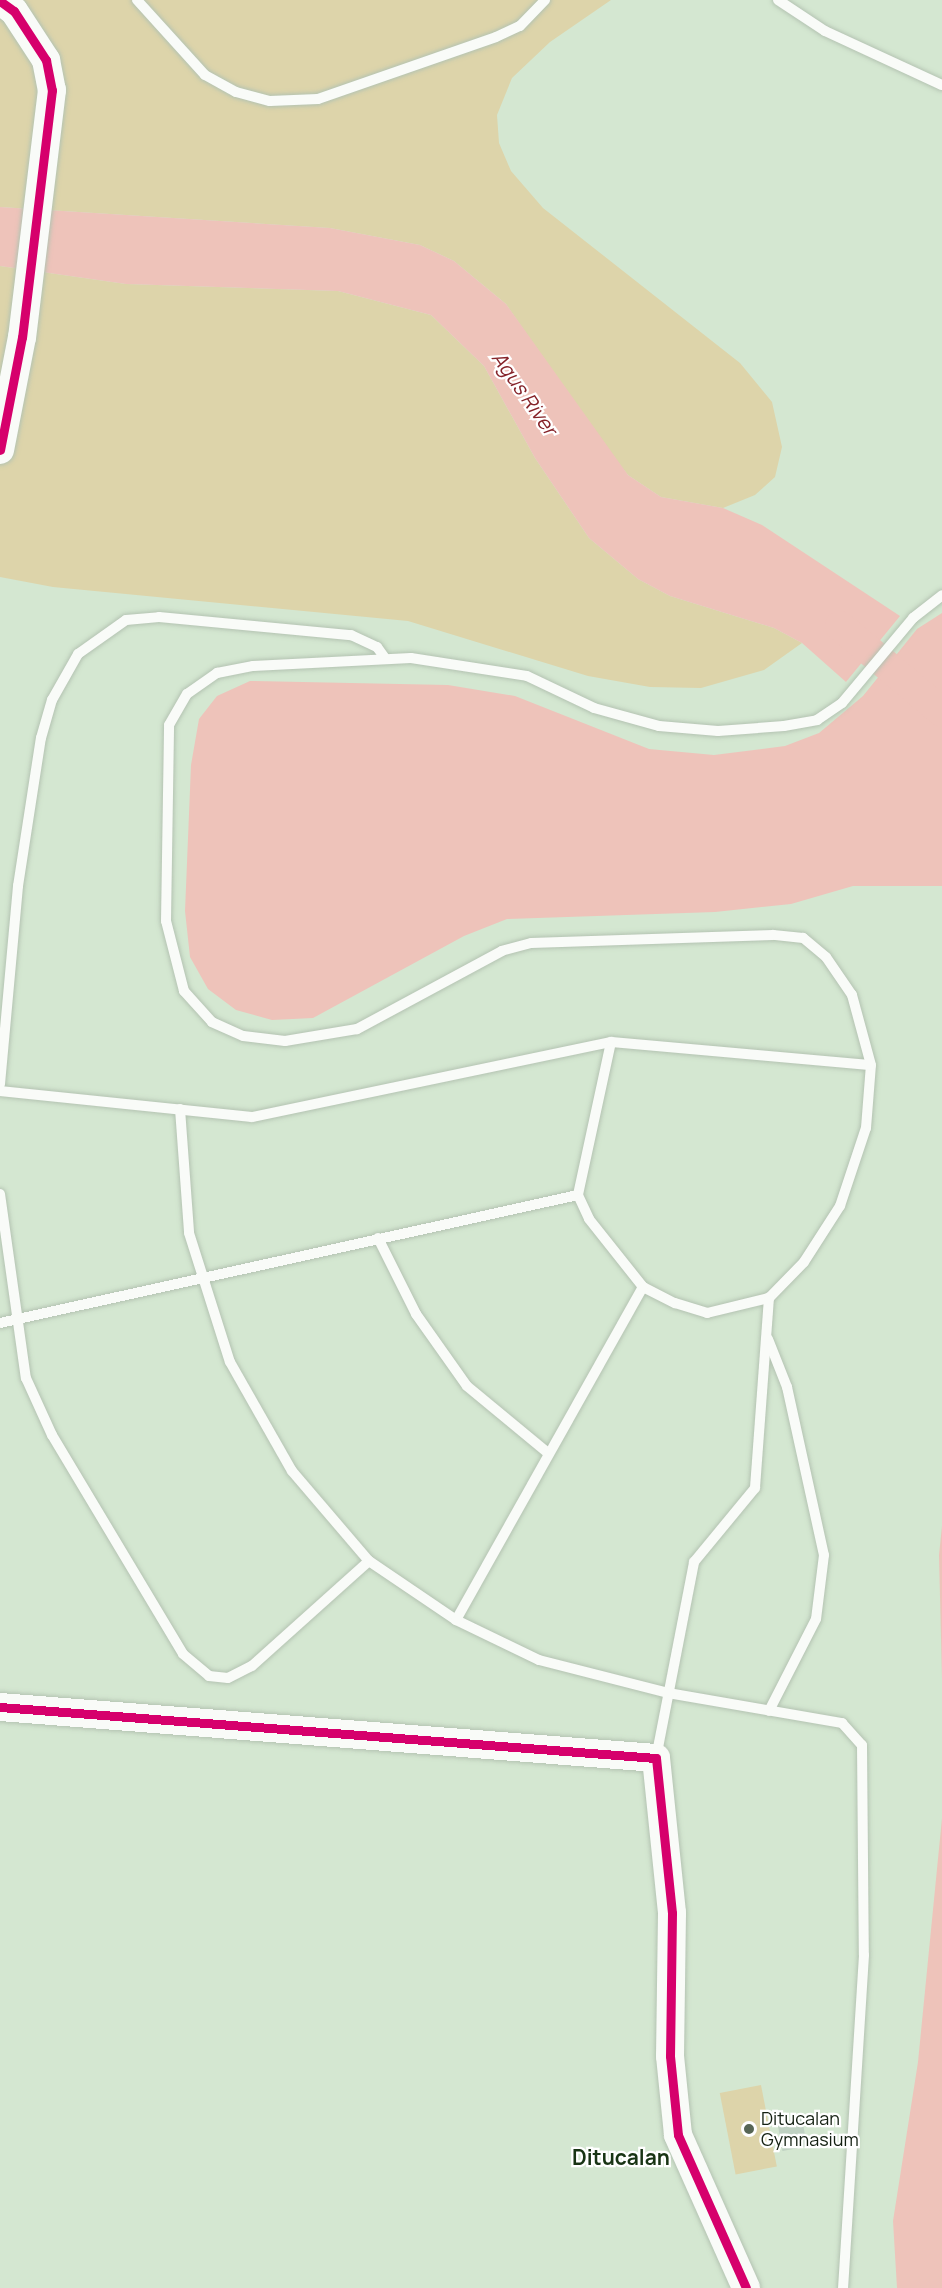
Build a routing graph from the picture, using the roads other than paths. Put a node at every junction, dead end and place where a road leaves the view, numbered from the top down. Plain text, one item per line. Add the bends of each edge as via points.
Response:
1 (137, 0) edge
2 (545, 0) edge
3 (778, 0) edge
4 (0, 1) edge
5 (942, 85) edge
6 (0, 450) edge
7 (942, 595) edge
8 (385, 658) junction
9 (610, 1042) junction
10 (870, 1065) junction
11 (0, 1083) edge
12 (0, 1091) edge
13 (180, 1109) junction
14 (0, 1194) edge
15 (578, 1195) junction
16 (378, 1238) junction
17 (204, 1280) junction
18 (644, 1287) junction
19 (769, 1298) junction
20 (18, 1319) junction
21 (0, 1323) edge
22 (766, 1333) junction
23 (548, 1453) junction
24 (369, 1561) junction
25 (456, 1620) junction
26 (668, 1693) junction
27 (0, 1707) edge
28 (769, 1711) junction
29 (656, 1758) junction
30 (746, 2288) edge
31 (843, 2288) edge

1 - 2 lane via 205,75 236,92 270,101 318,99 496,37 520,26
3 - 5 lane via 825,31
4 - 6 street via 14,11 46,60 52,90 22,337
7 - 8 lane via 913,618 852,693 807,723 685,730 594,708 527,676 433,659
8 - 10 lane via 217,673 187,694 169,725 166,921 184,991 212,1022 243,1036 307,1039 379,1019 502,951 531,943 791,936 812,945 846,983
8 - 11 lane via 377,647 351,635 159,617 126,620 78,654 52,700 40,738 18,886
9 - 10 lane
9 - 13 lane via 273,1115
9 - 15 lane
10 - 19 lane via 866,1128 840,1206 804,1262
12 - 13 lane
13 - 17 lane via 188,1223
14 - 20 lane
15 - 16 lane
15 - 18 lane via 608,1249
16 - 17 lane
16 - 23 lane via 416,1314 467,1386
17 - 20 lane
17 - 24 lane via 230,1362 256,1416 292,1472
18 - 19 lane via 707,1313
18 - 23 lane
19 - 22 lane
20 - 21 lane
20 - 24 lane via 26,1378 52,1435 183,1654 209,1676 228,1678 252,1666
22 - 26 lane via 755,1488 694,1562
22 - 28 lane via 787,1387 824,1555 816,1619
23 - 25 lane
24 - 25 lane
25 - 26 lane via 539,1660
26 - 28 lane
26 - 29 lane
27 - 29 street
28 - 31 lane via 842,1723 862,1745 867,1768 864,1955
29 - 30 street via 672,1913 670,2056 678,2135

